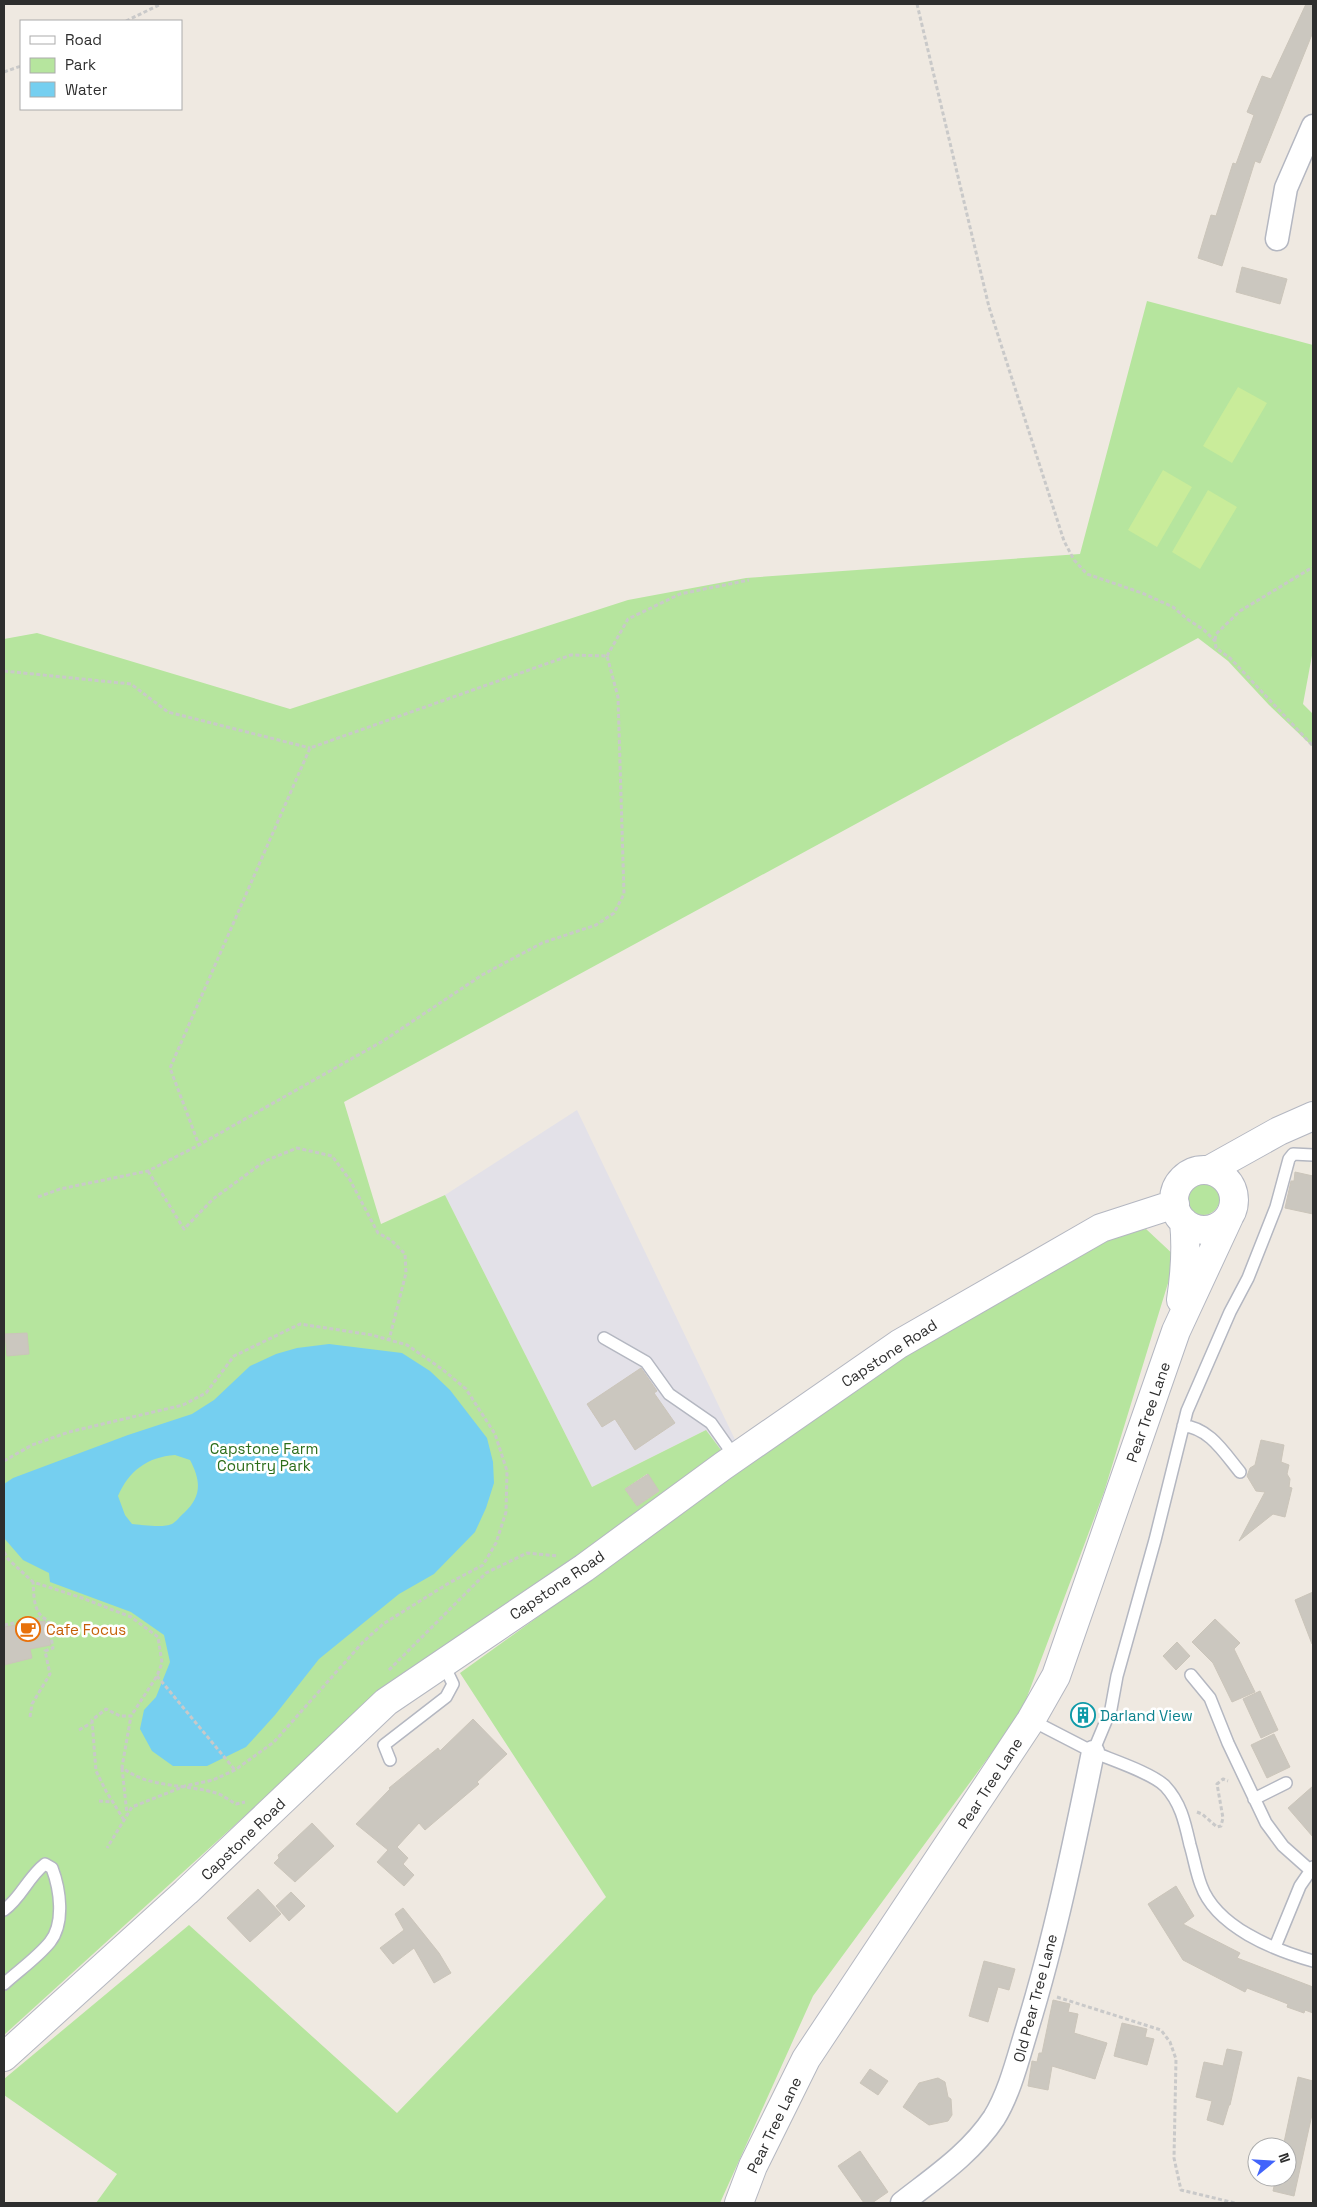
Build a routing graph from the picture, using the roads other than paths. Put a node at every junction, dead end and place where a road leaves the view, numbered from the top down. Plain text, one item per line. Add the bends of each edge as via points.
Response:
1 (1313, 126) edge
2 (1277, 239) dead end
3 (1313, 1116) edge
4 (1279, 1130) junction
5 (1313, 1155) edge
6 (1209, 1170) junction
7 (1231, 1207) junction
8 (1179, 1213) junction
9 (1176, 1331) junction
10 (604, 1338) dead end
11 (1183, 1426) junction
12 (735, 1457) junction
13 (1240, 1472) dead end
14 (443, 1663) junction
15 (1191, 1675) dead end
16 (1031, 1720) junction
17 (1094, 1752) junction
18 (390, 1760) dead end
19 (1286, 1783) dead end
20 (1254, 1799) junction
21 (1311, 1868) edge
22 (4, 1910) edge
23 (1275, 1947) junction
24 (1313, 1961) edge
25 (4, 1984) edge
26 (4, 2057) edge
27 (739, 2203) edge
28 (902, 2203) edge

1 - 2 street via 1286,188
3 - 4 street
4 - 6 street
4 - 7 street via 1240,1181
5 - 11 lane via 1293,1154 1289,1159 1276,1207 1248,1278 1230,1312
6 - 7 street via 1226,1179 1231,1188
6 - 8 street via 1183,1178 1174,1195
7 - 8 street via 1222,1224 1213,1229 1192,1228
7 - 9 street, Pear Tree Lane
8 - 9 street, Pear Tree Lane via 1187,1245
8 - 12 street, Capstone Road via 1101,1228 899,1344
9 - 16 street, Pear Tree Lane via 1056,1676
10 - 12 lane via 646,1362 669,1394 711,1423
11 - 13 lane via 1194,1426 1204,1431
11 - 17 lane via 1111,1709
12 - 14 street, Capstone Road via 584,1568
14 - 18 lane via 452,1684 446,1696 384,1745
14 - 26 street, Capstone Road via 386,1702 186,1892
15 - 20 lane via 1210,1698
16 - 17 lane
16 - 27 street, Pear Tree Lane via 806,2059 753,2166
17 - 23 lane via 1163,1784 1180,1807 1201,1886 1213,1906 1231,1924
17 - 28 street, Old Pear Tree Lane via 1038,1993 1014,2073 994,2117 968,2151
19 - 20 lane
20 - 21 lane via 1273,1834
21 - 23 lane via 1300,1886
22 - 25 lane via 13,1903 35,1871 45,1864 52,1868 58,1882 59,1924 50,1942
23 - 24 lane

